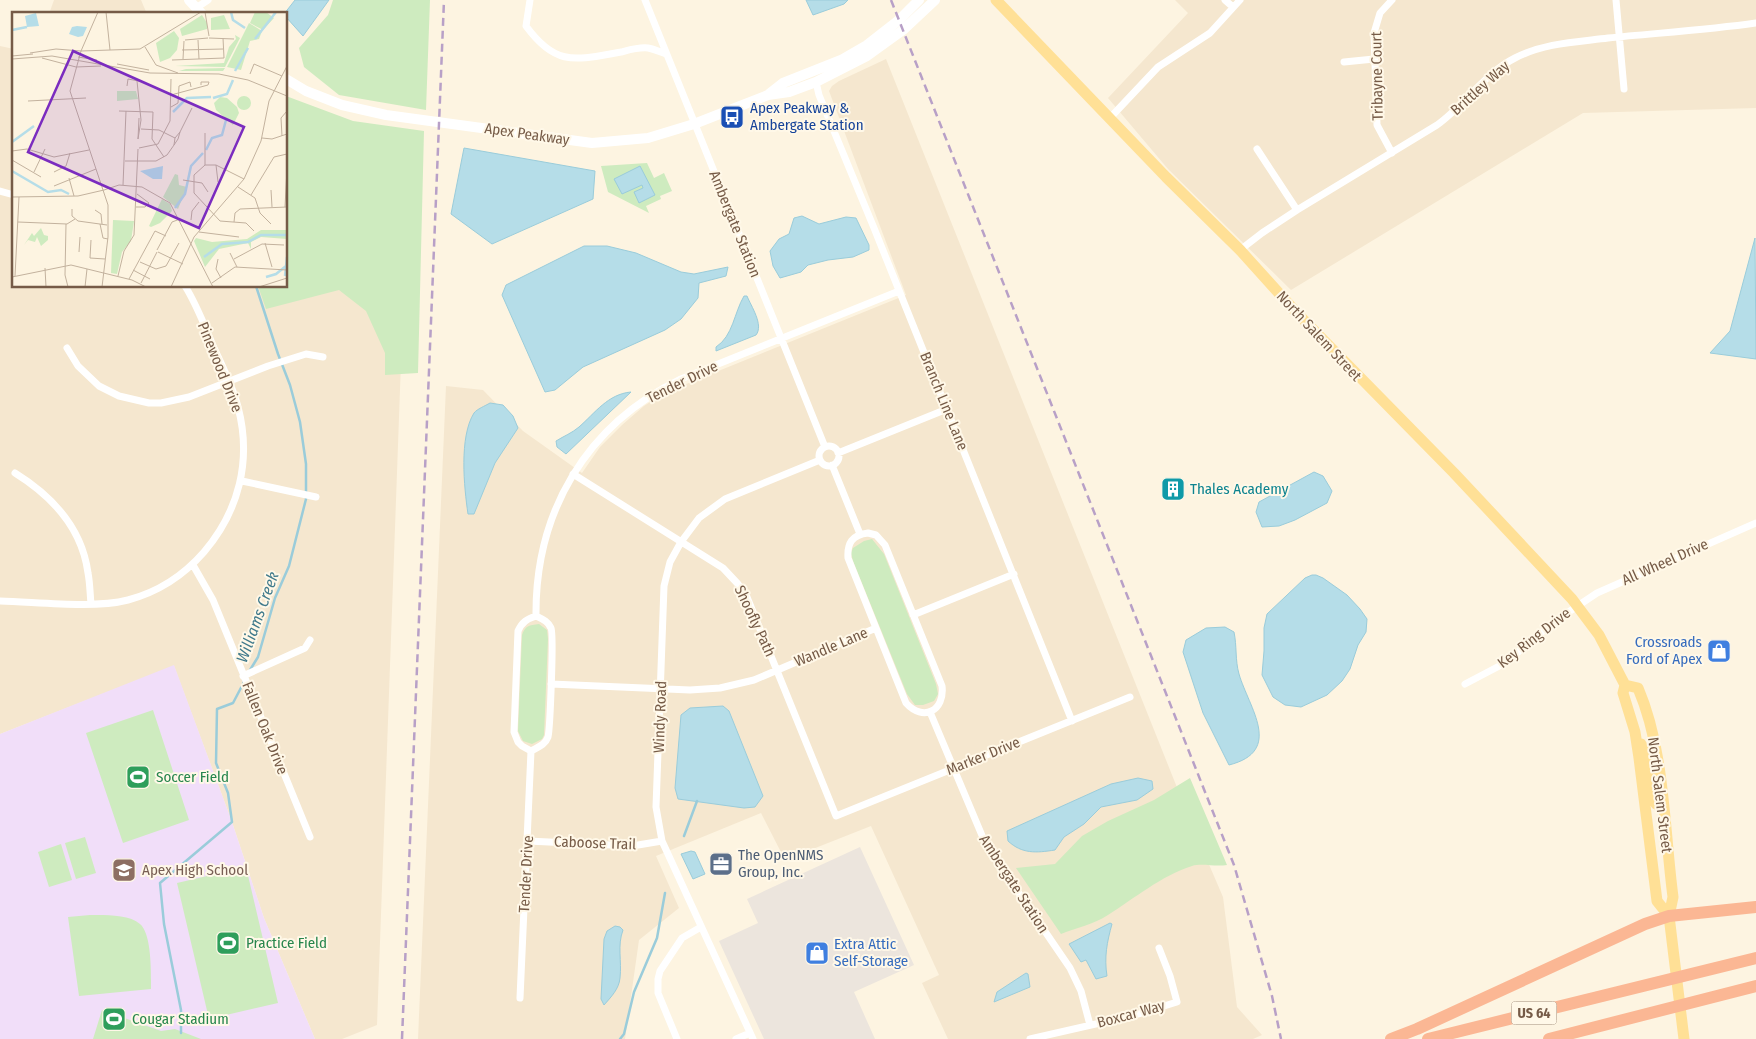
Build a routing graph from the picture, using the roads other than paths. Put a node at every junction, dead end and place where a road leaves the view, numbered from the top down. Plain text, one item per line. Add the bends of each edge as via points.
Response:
1 (189, 0) edge
2 (208, 0) edge
3 (530, 0) edge
4 (645, 0) edge
5 (919, 0) edge
6 (935, 0) edge
7 (996, 0) edge
8 (1225, 0) edge
9 (1240, 0) edge
10 (1392, 0) edge
11 (1616, 0) edge
12 (1233, 7) junction
13 (199, 11) edge
14 (1756, 24) edge
15 (1620, 37) junction
16 (666, 54) junction
17 (1374, 59) junction
18 (1344, 62) dead end
19 (288, 81) edge
20 (816, 82) junction
21 (1624, 88) dead end
22 (768, 95) junction
23 (1109, 119) junction
24 (694, 124) junction
25 (1257, 149) dead end
26 (1392, 153) junction
27 (1297, 210) junction
28 (1240, 250) junction
29 (186, 288) edge
30 (899, 291) junction
31 (781, 339) junction
32 (67, 348) dead end
33 (323, 357) dead end
34 (229, 380) junction
35 (947, 409) junction
36 (825, 447) junction
37 (838, 453) junction
38 (820, 460) junction
39 (832, 465) junction
40 (14, 474) dead end
41 (573, 474) junction
42 (242, 481) junction
43 (316, 497) dead end
44 (1756, 523) edge
45 (860, 534) junction
46 (681, 542) junction
47 (193, 565) junction
48 (1014, 574) junction
49 (0, 601) edge
50 (91, 604) junction
51 (1577, 606) junction
52 (913, 615) junction
53 (536, 616) junction
54 (876, 628) junction
55 (310, 640) dead end
56 (777, 671) junction
57 (243, 676) junction
58 (551, 684) junction
59 (1465, 684) dead end
60 (1625, 685) junction
61 (661, 690) junction
62 (1130, 697) dead end
63 (930, 712) junction
64 (1072, 720) junction
65 (1635, 732) junction
66 (531, 751) junction
67 (953, 768) junction
68 (1663, 806) junction
69 (836, 816) joint
70 (310, 837) dead end
71 (528, 841) junction
72 (662, 841) junction
73 (1756, 907) edge
74 (1669, 916) junction
75 (700, 927) junction
76 (1159, 948) dead end
77 (1756, 958) edge
78 (1756, 986) edge
79 (520, 998) dead end
80 (1090, 1025) junction
81 (751, 1036) edge
82 (677, 1039) edge
83 (736, 1039) edge
84 (1030, 1039) edge
85 (1391, 1039) edge
86 (1428, 1039) edge
87 (1548, 1039) edge
88 (1684, 1039) edge

1 - 13 main road
2 - 13 street
3 - 16 street via 526,26 544,48 557,55 588,58 639,48
4 - 16 street, Ambergate Station
5 - 22 main road, Apex Peakway via 867,45 841,60 782,83
6 - 20 main road, Apex Peakway via 903,30 867,56
7 - 23 main road, North Salem Street
8 - 12 street
9 - 12 street
10 - 17 street, Tribayne Court via 1380,13 1377,22
11 - 15 street
12 - 23 street via 1210,32 1158,67
14 - 15 street, Brittley Way
15 - 21 street
15 - 26 street, Brittley Way via 1542,46 1516,58 1494,73 1449,117
16 - 24 street, Ambergate Station
17 - 18 street
17 - 26 street, Tribayne Court via 1377,125
19 - 24 main road, Apex Peakway via 342,105 400,117 596,143 648,138
20 - 22 main road, Apex Peakway via 789,92
20 - 30 street, Branch Line Lane
22 - 24 main road, Apex Peakway
23 - 28 main road, North Salem Street
24 - 31 street, Ambergate Station
25 - 27 street
26 - 27 street, Brittley Way
27 - 28 street, Brittley Way
28 - 51 main road, North Salem Street
29 - 34 street, Pinewood Drive
30 - 31 street, Tender Drive
30 - 35 street, Branch Line Lane
31 - 36 street, Ambergate Station
31 - 41 street, Tender Drive via 650,396 610,427
32 - 34 street via 78,366 99,386 131,400 175,401
33 - 34 street via 306,354
34 - 42 street, Pinewood Drive via 244,436
35 - 37 street
35 - 48 street, Branch Line Lane
36 - 37 street via 834,448
36 - 38 street via 819,454
37 - 39 street via 838,459
38 - 39 street via 823,464
38 - 46 street, Windy Road via 725,500 699,518
39 - 45 street
40 - 50 street via 47,496 76,534 86,561
41 - 46 street, Shoofly Path
41 - 53 street, Tender Drive via 554,509 545,541 537,585
42 - 43 street
42 - 47 street, Pinewood Drive via 222,527
44 - 51 street, All Wheel Drive via 1608,587
45 - 52 street via 876,535 885,546
45 - 54 street via 852,540 848,558
46 - 56 street, Shoofly Path via 723,568 738,584 747,597
46 - 61 street, Windy Road via 670,562 664,586
47 - 50 street, Pinewood Drive via 144,595
47 - 57 street, Fallen Oak Drive via 213,600
48 - 52 street
48 - 64 street, Branch Line Lane
49 - 50 street, Pinewood Drive
51 - 59 street, Key Ring Drive via 1505,663
51 - 60 main road, North Salem Street via 1599,635
52 - 63 street via 942,686 942,700
53 - 58 street via 548,623 552,632
53 - 66 street via 527,619 518,631 514,732 518,742
54 - 56 street, Wandle Lane
54 - 63 street via 906,703 921,713
55 - 57 street via 305,648
56 - 61 street, Wandle Lane via 720,688
56 - 69 street, Shoofly Path
57 - 70 street, Fallen Oak Drive
58 - 61 street, Wandle Lane
58 - 66 street via 548,735 545,743
60 - 65 main road, North Salem Street via 1623,693
60 - 68 main road, North Salem Street via 1638,688 1647,714 1655,742
61 - 72 street, Windy Road via 656,807
62 - 64 street, Marker Drive
63 - 67 street, Ambergate Station
64 - 67 street, Marker Drive
65 - 68 main road via 1648,760 1654,800
65 - 74 main road, North Salem Street via 1657,901
66 - 71 street, Tender Drive
67 - 69 street, Marker Drive
67 - 80 street, Ambergate Station via 986,845 1076,979
68 - 74 main road, North Salem Street via 1673,897
71 - 72 street, Caboose Trail via 632,846
71 - 79 street, Tender Drive
72 - 75 street, Windy Road
73 - 74 highway
74 - 85 highway
74 - 88 main road, North Salem Street
75 - 81 street, Windy Road
75 - 82 street via 682,938 658,979 658,993
76 - 80 street, Boxcar Way via 1177,1002
77 - 86 highway, US 64
78 - 87 highway, US 64
80 - 84 street, Boxcar Way
81 - 83 street

